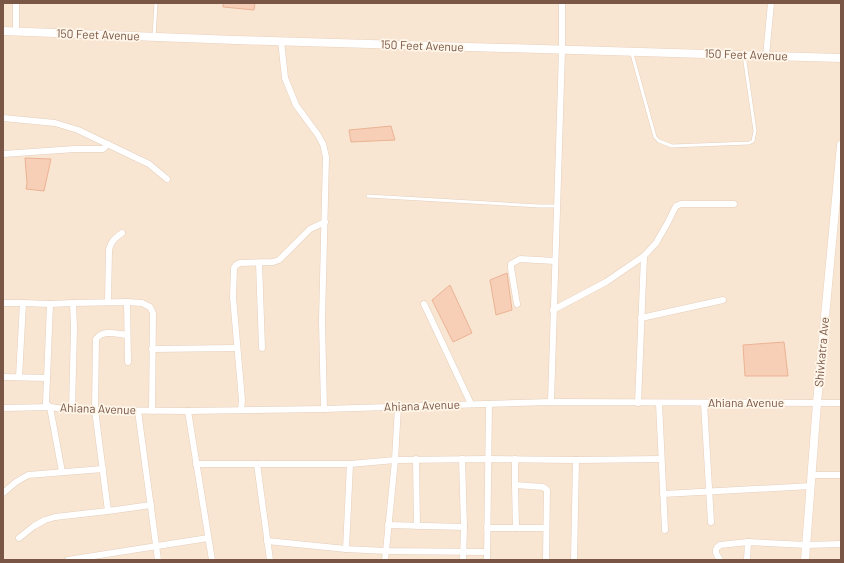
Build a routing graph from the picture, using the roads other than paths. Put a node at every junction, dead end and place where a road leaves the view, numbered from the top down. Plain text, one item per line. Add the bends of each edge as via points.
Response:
1 (16, 3) edge
2 (156, 3) edge
3 (562, 3) edge
4 (771, 3) edge
5 (3, 31) edge
6 (16, 31) junction
7 (154, 37) junction
8 (282, 41) junction
9 (562, 50) junction
10 (631, 52) junction
11 (744, 55) junction
12 (766, 56) junction
13 (841, 58) edge
14 (3, 118) edge
15 (108, 144) junction
16 (841, 145) edge
17 (3, 154) edge
18 (167, 179) dead end
19 (368, 196) dead end
20 (734, 204) dead end
21 (557, 206) junction
22 (325, 222) junction
23 (122, 233) dead end
24 (644, 256) junction
25 (555, 261) junction
26 (259, 262) junction
27 (723, 300) dead end
28 (108, 302) junction
29 (127, 302) junction
30 (3, 303) edge
31 (23, 303) junction
32 (73, 303) junction
33 (50, 304) junction
34 (424, 304) dead end
35 (517, 304) dead end
36 (554, 310) junction
37 (642, 318) junction
38 (127, 335) junction
39 (237, 348) junction
40 (262, 348) dead end
41 (152, 349) junction
42 (128, 362) dead end
43 (3, 377) edge
44 (18, 377) junction
45 (47, 378) junction
46 (551, 402) junction
47 (638, 403) junction
48 (659, 403) junction
49 (704, 403) junction
50 (817, 403) junction
51 (841, 403) edge
52 (471, 404) junction
53 (489, 404) junction
54 (398, 406) junction
55 (50, 407) junction
56 (3, 408) edge
57 (324, 409) junction
58 (72, 410) junction
59 (95, 410) junction
60 (241, 410) junction
61 (138, 411) junction
62 (152, 411) junction
63 (188, 411) junction
64 (489, 458) junction
65 (416, 459) junction
66 (462, 459) junction
67 (515, 459) junction
68 (661, 459) junction
69 (394, 460) junction
70 (576, 460) junction
71 (196, 464) junction
72 (256, 464) junction
73 (350, 464) junction
74 (103, 469) junction
75 (62, 472) junction
76 (812, 475) junction
77 (841, 475) edge
78 (515, 485) junction
79 (811, 486) junction
80 (710, 492) junction
81 (3, 493) edge
82 (663, 494) junction
83 (151, 505) junction
84 (108, 511) junction
85 (711, 522) dead end
86 (388, 525) junction
87 (417, 526) junction
88 (464, 527) junction
89 (487, 528) junction
90 (516, 528) junction
91 (546, 528) junction
92 (665, 530) dead end
93 (19, 538) dead end
94 (208, 538) junction
95 (267, 541) junction
96 (748, 542) junction
97 (841, 544) edge
98 (806, 545) junction
99 (157, 546) junction
100 (346, 549) junction
101 (386, 551) junction
102 (464, 552) junction
103 (487, 552) junction
104 (68, 560) edge
105 (158, 560) edge
106 (212, 560) edge
107 (270, 560) edge
108 (384, 560) edge
109 (463, 560) edge
110 (487, 560) edge
111 (546, 560) edge
112 (574, 560) edge
113 (720, 560) edge
114 (747, 560) edge
115 (805, 560) edge

1 - 6 street
2 - 7 lane
3 - 9 street
4 - 12 street
5 - 6 street, 150 Feet Avenue
6 - 7 street, 150 Feet Avenue
7 - 8 street, 150 Feet Avenue
8 - 9 street, 150 Feet Avenue
8 - 22 street via 285,78 296,105 323,144 326,157
9 - 10 street, 150 Feet Avenue
9 - 21 street
10 - 11 street, 150 Feet Avenue
10 - 11 lane via 655,137 672,146 753,141 755,131
11 - 12 street, 150 Feet Avenue
12 - 13 street, 150 Feet Avenue
14 - 15 street via 55,123
15 - 17 street via 100,149
15 - 18 street via 149,164
16 - 50 street, Shivkatra Ave
19 - 21 lane
20 - 24 street via 676,206 656,243
21 - 25 street
22 - 26 street via 310,229 279,260
22 - 57 street via 322,321
23 - 28 street via 110,244
24 - 36 street via 606,282
24 - 37 street
25 - 35 street via 520,259 511,264
25 - 36 street
26 - 39 street via 240,263 234,268 233,297
26 - 40 street
27 - 37 street
28 - 29 street
28 - 32 street
29 - 38 street
29 - 41 street via 142,303 150,307 153,313
30 - 31 street
31 - 33 street
31 - 44 street
32 - 33 street
32 - 58 street
33 - 45 street
34 - 52 street
36 - 46 street
37 - 47 street
38 - 42 street
38 - 59 street via 104,333 96,339
39 - 41 street
39 - 60 street
41 - 62 street
43 - 44 street
44 - 45 street
45 - 55 street via 46,403
46 - 47 street, Ahiana Avenue
46 - 53 street, Ahiana Avenue
47 - 48 street, Ahiana Avenue
48 - 49 street, Ahiana Avenue
48 - 68 street
49 - 50 street, Ahiana Avenue
49 - 80 street
50 - 51 street, Ahiana Avenue
50 - 76 street, Shivkatra Ave
52 - 53 street, Ahiana Avenue
52 - 54 street, Ahiana Avenue
53 - 64 street
54 - 57 street, Ahiana Avenue
54 - 69 street
55 - 56 street, Ahiana Avenue
55 - 58 street, Ahiana Avenue
55 - 75 street
57 - 60 street, Ahiana Avenue
58 - 59 street, Ahiana Avenue
59 - 61 street, Ahiana Avenue
59 - 74 street
60 - 63 street, Ahiana Avenue
61 - 62 street, Ahiana Avenue
61 - 83 street
62 - 63 street, Ahiana Avenue
63 - 71 street
64 - 66 street
64 - 67 street
64 - 89 street
65 - 66 street
65 - 69 street
65 - 87 street
66 - 88 street
67 - 70 street
67 - 78 street
68 - 70 street
68 - 82 street
69 - 73 street
69 - 86 street
70 - 112 street
71 - 72 street
71 - 94 street
72 - 73 street
72 - 95 street
73 - 100 street
74 - 75 street
74 - 84 street
75 - 81 street via 28,475
76 - 77 street
76 - 79 street, Shivkatra Ave
78 - 90 street
78 - 91 street via 543,487 547,490
79 - 80 street
79 - 98 street, Shivkatra Ave
80 - 82 street
80 - 85 street
82 - 92 street
83 - 84 street
83 - 99 street
84 - 93 street via 55,517 40,523
86 - 87 street
86 - 101 street
87 - 88 street
88 - 102 street
89 - 90 street
89 - 103 street
90 - 91 street
91 - 111 street
94 - 99 street
94 - 106 street
95 - 100 street
95 - 107 street
96 - 98 street
96 - 113 street via 720,545 715,553
96 - 114 street
97 - 98 street
98 - 115 street, Shivkatra Ave
99 - 104 street
99 - 105 street
100 - 101 street
101 - 102 street
101 - 108 street
102 - 103 street
102 - 109 street
103 - 110 street

